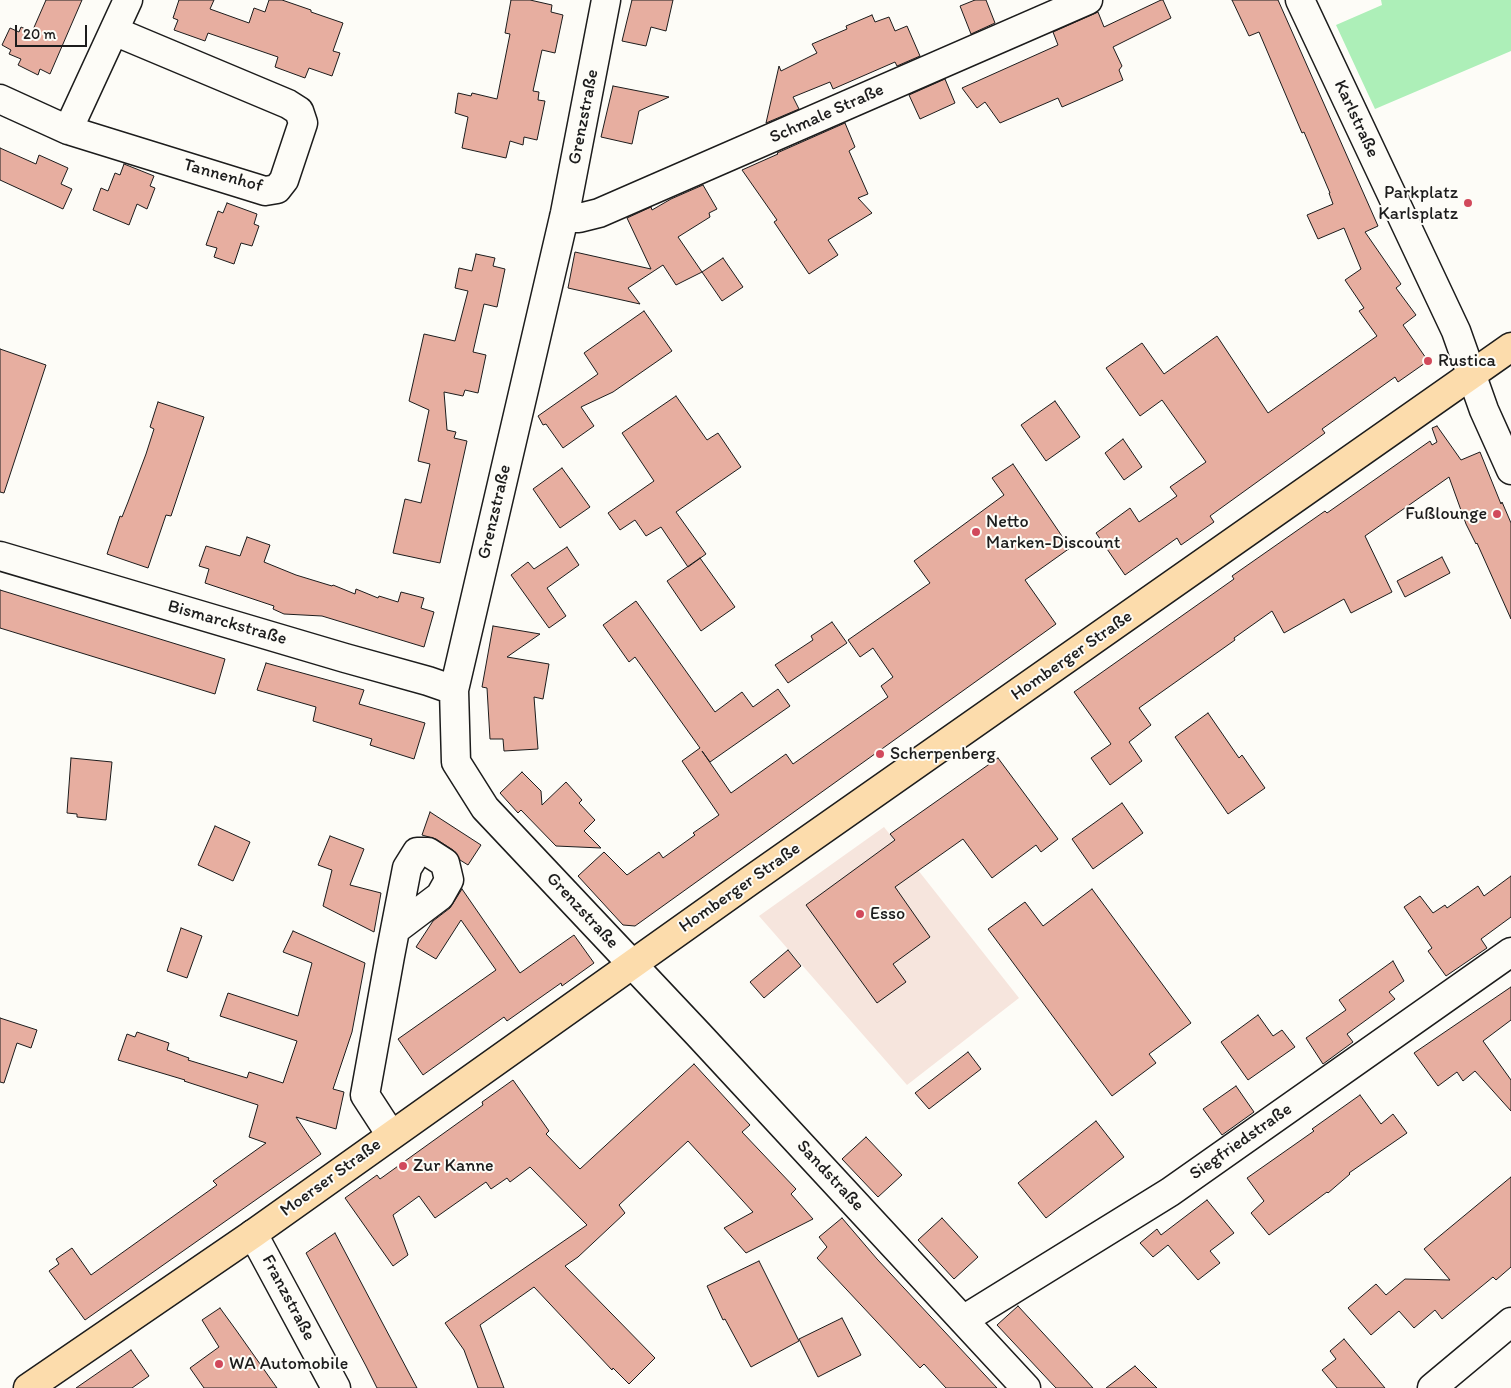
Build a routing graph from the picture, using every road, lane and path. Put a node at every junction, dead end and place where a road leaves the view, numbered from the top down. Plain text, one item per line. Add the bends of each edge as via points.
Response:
1 (128, 0) edge
2 (606, 0) edge
3 (1088, 0) edge
4 (1300, 0) edge
5 (114, 31) junction
6 (0, 99) edge
7 (68, 130) junction
8 (564, 217) junction
9 (1511, 347) edge
10 (1472, 375) junction
11 (1511, 470) edge
12 (0, 556) edge
13 (454, 690) junction
14 (394, 930) dead end
15 (1511, 952) edge
16 (632, 964) junction
17 (391, 1135) junction
18 (253, 1234) junction
19 (963, 1320) junction
20 (1511, 1322) edge
21 (28, 1388) edge
22 (336, 1388) edge
23 (1026, 1388) edge
24 (1432, 1388) edge

1 - 5 street
2 - 8 street, Grenzstraße
3 - 8 street, Schmale Straße via 599,213 579,218
4 - 10 street, Karlstraße via 1456,331
5 - 7 street
5 - 7 street, Tannenhof via 300,111 303,123 284,180 277,188 265,191
6 - 7 street
8 - 13 street, Grenzstraße
9 - 10 main road, Homberger Straße
10 - 11 street, Karlstraße
10 - 16 main road, Homberger Straße
12 - 13 street, Bismarckstraße
13 - 16 street, Grenzstraße via 456,762 485,808
14 - 17 street via 365,1095
15 - 19 street, Siegfriedstraße via 1170,1192
16 - 17 main road, Moerser Straße
16 - 19 street, Sandstraße
17 - 18 main road, Moerser Straße
18 - 21 main road, Moerser Straße
18 - 22 street, Franzstraße
19 - 23 street, Sandstraße
20 - 24 street

